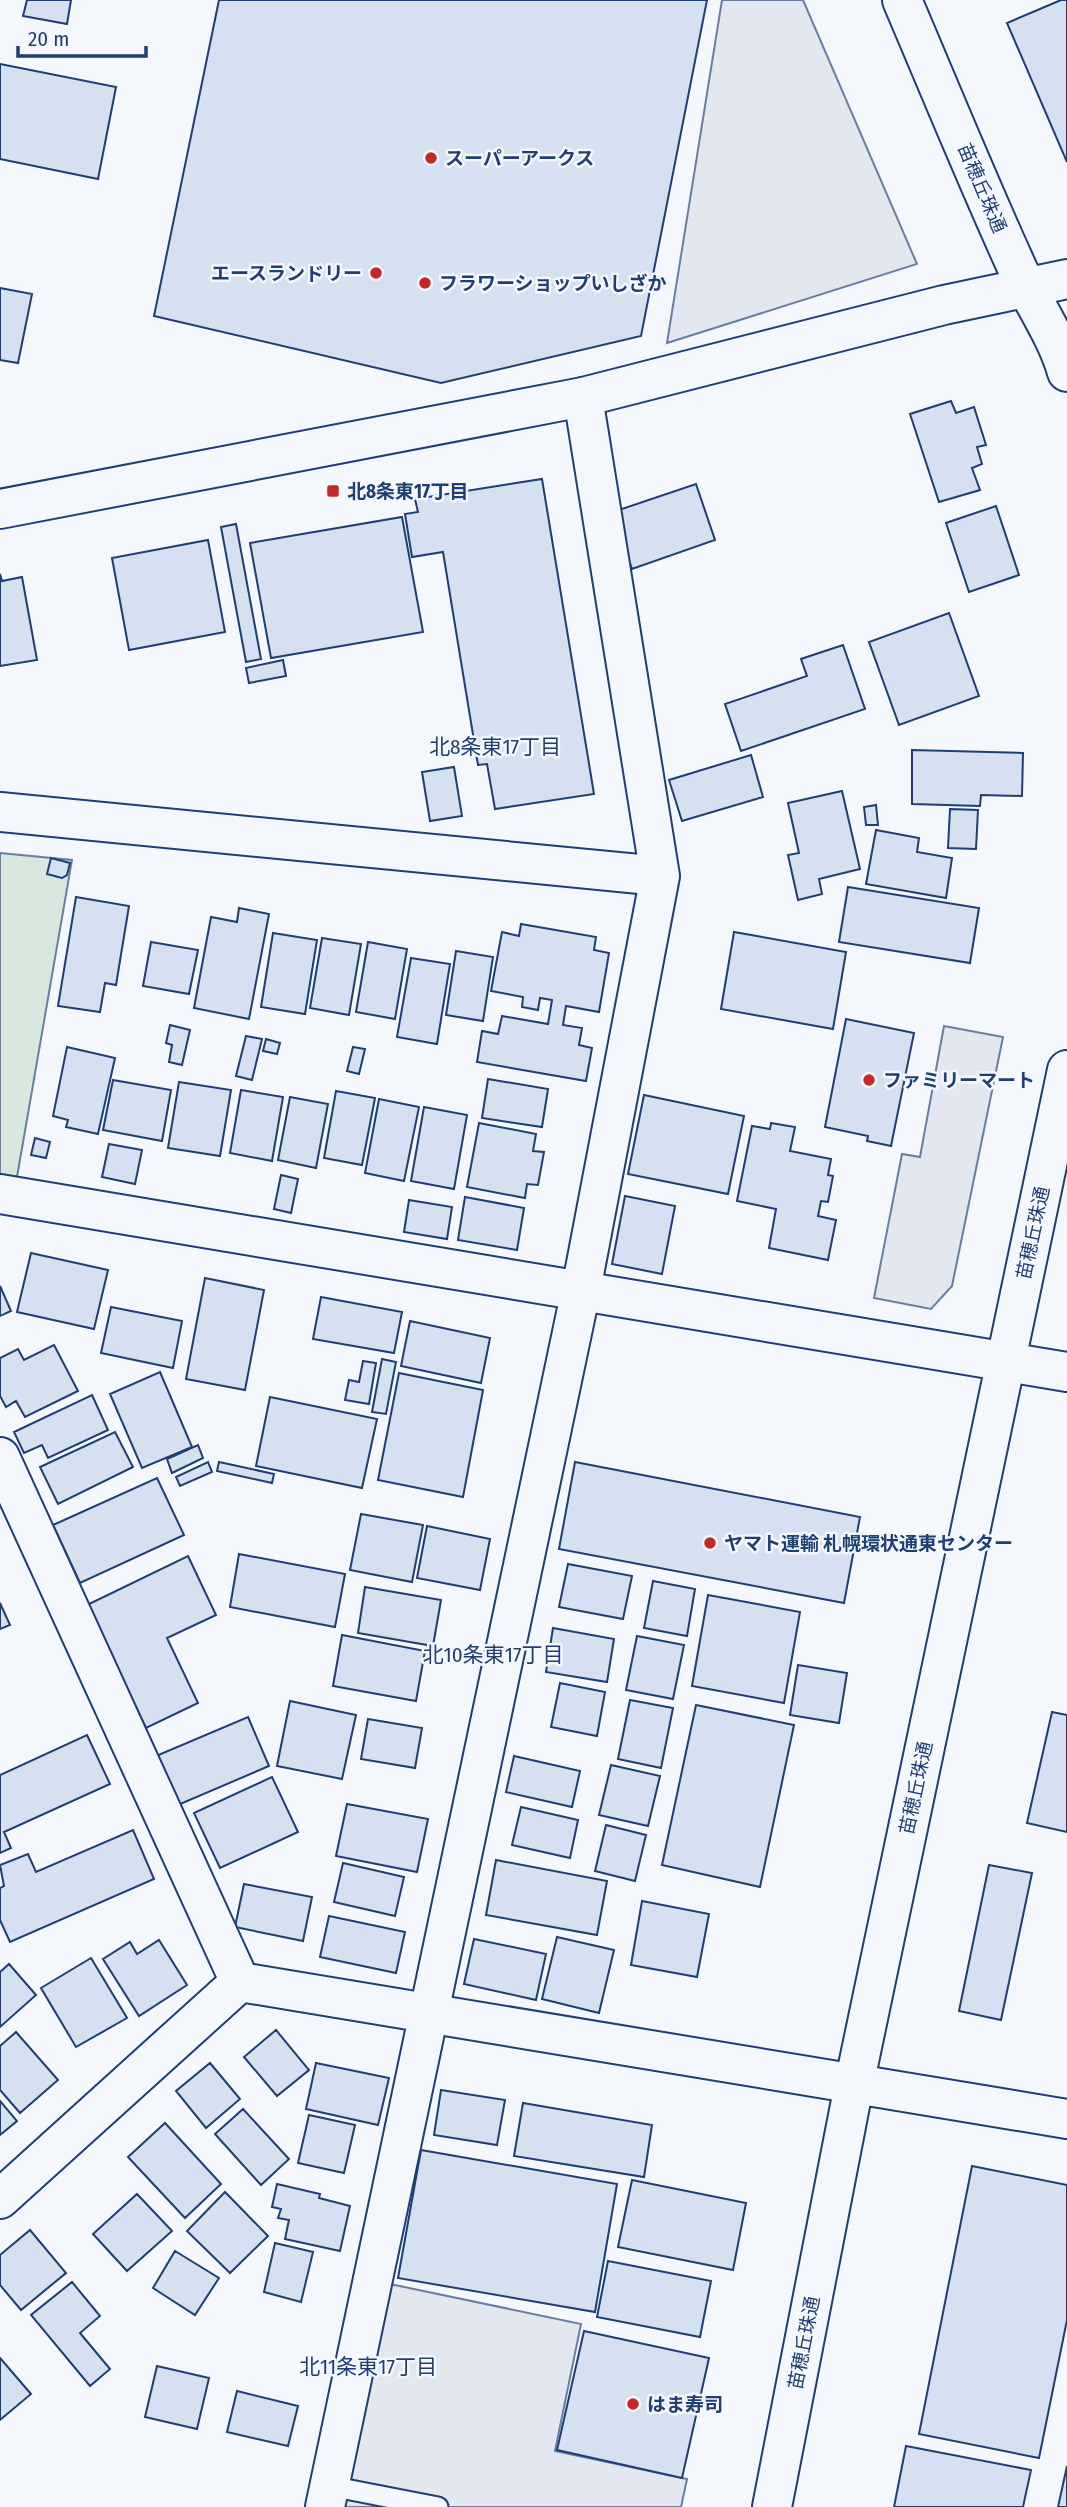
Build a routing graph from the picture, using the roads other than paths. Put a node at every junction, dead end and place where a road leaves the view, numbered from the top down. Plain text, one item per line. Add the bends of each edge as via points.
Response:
1 (902, 0) edge
2 (1067, 279) edge
3 (1025, 286) junction
4 (1067, 372) edge
5 (583, 397) junction
6 (0, 509) edge
7 (0, 812) edge
8 (660, 876) junction
9 (1067, 1070) edge
10 (0, 1194) edge
11 (581, 1290) junction
12 (1005, 1361) junction
13 (1067, 1372) edge
14 (0, 1458) edge
15 (240, 1982) junction
16 (430, 2013) junction
17 (854, 2085) junction
18 (1067, 2119) edge
19 (0, 2199) edge
20 (328, 2496) edge
21 (438, 2507) edge
22 (772, 2507) edge

1 - 3 street, 苗穂丘珠通
2 - 3 street
3 - 4 street, 苗穂丘珠通
3 - 5 street
5 - 6 street
5 - 8 street
7 - 8 street
8 - 11 street
9 - 12 street, 苗穂丘珠通
10 - 11 street
11 - 12 street
11 - 16 street
12 - 13 street
12 - 17 street, 苗穂丘珠通
14 - 15 street
15 - 16 street
15 - 19 street
16 - 17 street
16 - 20 street
17 - 18 street
17 - 22 street, 苗穂丘珠通
20 - 21 lane

